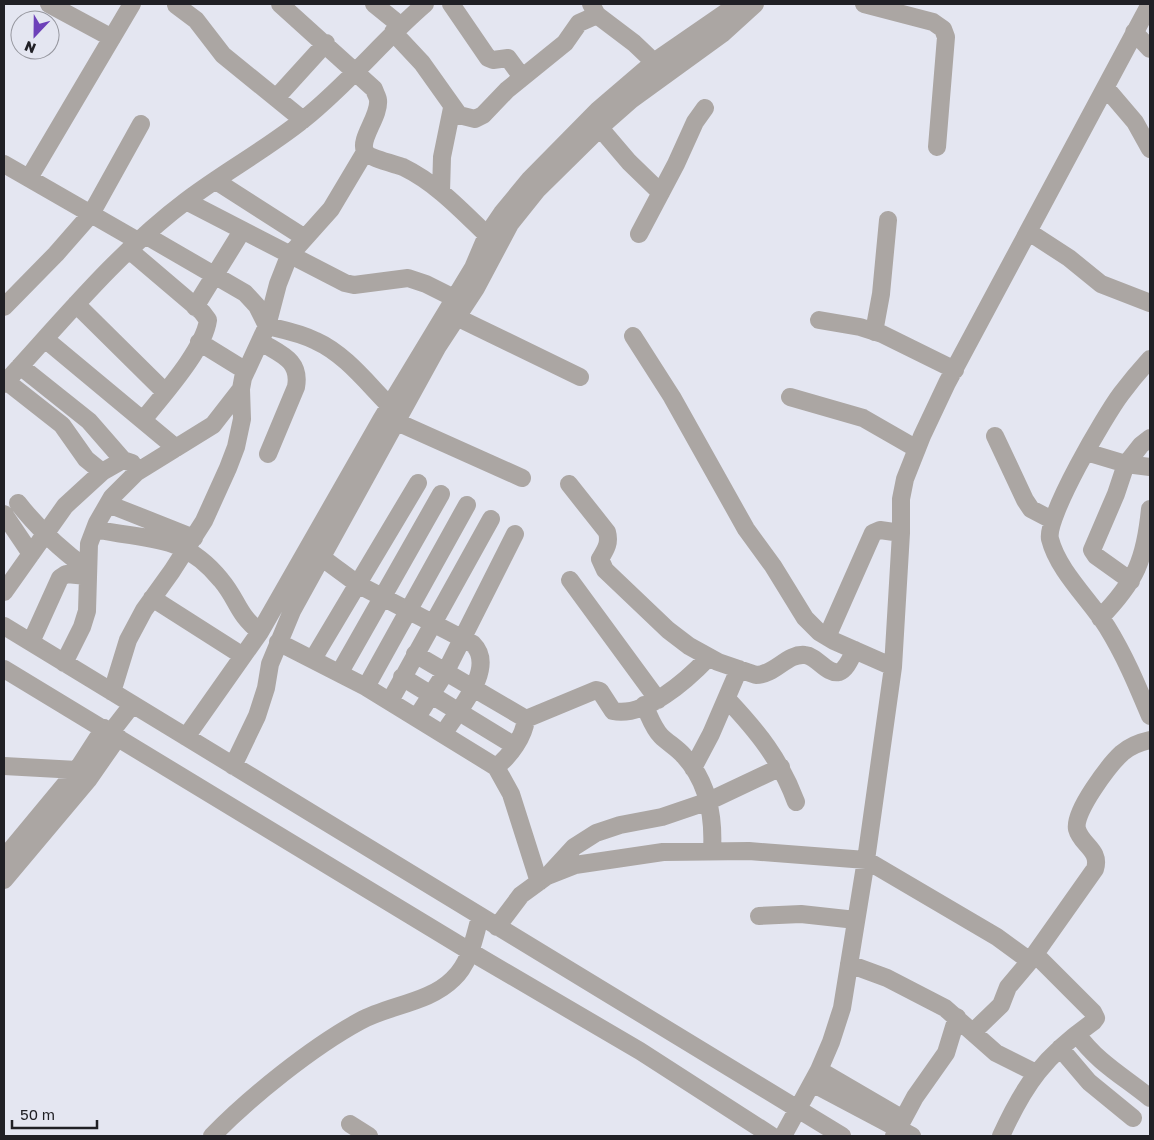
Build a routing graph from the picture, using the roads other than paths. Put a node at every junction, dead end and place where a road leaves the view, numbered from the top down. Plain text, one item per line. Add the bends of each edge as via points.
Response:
1 (48, 4) edge
2 (132, 4) edge
3 (280, 4) edge
4 (374, 4) edge
5 (425, 4) edge
6 (451, 4) edge
7 (738, 4) edge
8 (755, 4) edge
9 (864, 4) edge
10 (1150, 4) edge
11 (176, 5) edge
12 (594, 9) edge
13 (396, 29) junction
14 (1134, 32) junction
15 (112, 38) junction
16 (326, 43) junction
17 (1150, 49) edge
18 (654, 62) junction
19 (356, 71) junction
20 (522, 77) junction
21 (1106, 88) junction
22 (276, 98) junction
23 (452, 108) junction
24 (705, 108) dead end
25 (303, 120) junction
26 (142, 124) dead end
27 (600, 128) junction
28 (937, 147) dead end
29 (1150, 149) edge
30 (365, 152) junction
31 (4, 164) edge
32 (29, 178) junction
33 (216, 181) junction
34 (442, 192) junction
35 (661, 193) junction
36 (186, 201) junction
37 (91, 214) junction
38 (888, 220) dead end
39 (242, 231) junction
40 (1029, 232) junction
41 (639, 234) dead end
42 (487, 235) junction
43 (305, 238) junction
44 (138, 242) junction
45 (288, 256) junction
46 (214, 275) junction
47 (1150, 303) edge
48 (76, 304) junction
49 (4, 307) edge
50 (195, 307) junction
51 (451, 311) junction
52 (820, 320) dead end
53 (874, 332) junction
54 (264, 334) junction
55 (633, 336) dead end
56 (45, 339) junction
57 (199, 342) junction
58 (1150, 359) edge
59 (20, 366) junction
60 (955, 370) junction
61 (246, 371) junction
62 (580, 378) dead end
63 (5, 382) edge
64 (241, 389) junction
65 (165, 392) junction
66 (790, 397) dead end
67 (389, 405) junction
68 (143, 420) junction
69 (397, 422) junction
70 (995, 436) dead end
71 (1150, 438) edge
72 (176, 448) junction
73 (917, 449) junction
74 (1086, 452) junction
75 (268, 454) dead end
76 (123, 460) junction
77 (1126, 464) junction
78 (1150, 467) edge
79 (102, 472) junction
80 (137, 472) junction
81 (522, 478) dead end
82 (418, 483) dead end
83 (569, 484) dead end
84 (441, 494) dead end
85 (18, 503) dead end
86 (108, 504) junction
87 (468, 505) dead end
88 (1150, 509) edge
89 (4, 514) edge
90 (491, 519) dead end
91 (1052, 520) junction
92 (94, 529) junction
93 (901, 532) junction
94 (43, 534) junction
95 (515, 534) dead end
96 (190, 544) junction
97 (31, 554) junction
98 (321, 557) junction
99 (87, 572) junction
100 (570, 580) dead end
101 (1131, 581) junction
102 (359, 585) junction
103 (4, 592) edge
104 (152, 598) junction
105 (382, 598) junction
106 (409, 611) junction
107 (1100, 618) junction
108 (433, 623) junction
109 (4, 626) edge
110 (260, 632) junction
111 (827, 637) junction
112 (461, 638) junction
113 (31, 642) junction
114 (278, 642) junction
115 (855, 650) junction
116 (415, 654) junction
117 (244, 656) junction
118 (708, 658) junction
119 (313, 659) junction
120 (64, 663) junction
121 (893, 667) junction
122 (4, 669) edge
123 (739, 669) junction
124 (340, 672) junction
125 (445, 673) junction
126 (402, 677) junction
127 (366, 687) junction
128 (472, 689) junction
129 (112, 692) junction
130 (431, 694) junction
131 (727, 699) junction
132 (390, 701) junction
133 (651, 702) junction
134 (132, 704) junction
135 (458, 710) junction
136 (1150, 716) edge
137 (417, 717) junction
138 (526, 719) junction
139 (111, 732) junction
140 (444, 733) junction
141 (186, 737) junction
142 (1150, 740) edge
143 (515, 746) junction
144 (4, 766) edge
145 (233, 766) junction
146 (496, 767) junction
147 (781, 767) junction
148 (693, 768) junction
149 (77, 770) junction
150 (709, 801) junction
151 (796, 802) dead end
152 (712, 851) junction
153 (4, 858) edge
154 (866, 860) junction
155 (543, 879) junction
156 (4, 880) edge
157 (759, 916) dead end
158 (480, 917) junction
159 (856, 920) junction
160 (497, 927) junction
161 (471, 952) junction
162 (1033, 958) junction
163 (849, 964) junction
164 (957, 1017) junction
165 (974, 1032) junction
166 (1077, 1034) junction
167 (1060, 1048) junction
168 (1036, 1073) junction
169 (816, 1077) junction
170 (1150, 1098) edge
171 (798, 1109) junction
172 (1133, 1118) dead end
173 (350, 1124) dead end
174 (902, 1130) edge
175 (212, 1136) edge
176 (369, 1136) edge
177 (772, 1136) edge
178 (783, 1136) edge
179 (842, 1136) edge
180 (1001, 1136) edge

1 - 15 street
2 - 15 street
3 - 16 street
4 - 13 street
5 - 13 street
6 - 20 street via 488,58 508,58
7 - 18 street
8 - 27 street via 722,34 631,100
9 - 28 street via 932,22 943,29 946,36
10 - 14 street
11 - 22 street via 196,20 223,55
12 - 18 street
12 - 20 street via 565,43
13 - 19 street
13 - 23 street
14 - 17 street
14 - 21 street
15 - 32 street
16 - 19 street
16 - 22 street
18 - 42 street via 591,117 530,179
19 - 25 street
19 - 30 street via 374,89 378,101 376,116 364,145
20 - 23 street via 484,115 475,119 459,115
21 - 29 street via 1135,122
21 - 40 street
22 - 25 street
23 - 34 street via 442,157
24 - 35 street
25 - 33 street
26 - 37 street
27 - 35 street
27 - 51 street via 521,208 500,239 480,279
30 - 34 street via 370,157 405,168
30 - 43 street via 331,209
31 - 32 street
32 - 37 street
33 - 36 street
33 - 43 street
34 - 42 street
35 - 41 street
36 - 39 street
36 - 44 street
37 - 44 street
37 - 49 street
38 - 53 street
39 - 45 street
39 - 46 street
40 - 47 street via 1101,284
40 - 60 street
42 - 51 street
43 - 45 street
44 - 46 street
44 - 48 street
44 - 50 street
45 - 51 street via 354,285 408,278 426,284
45 - 54 street
46 - 50 street
46 - 54 street via 253,300
48 - 56 street
48 - 65 street
50 - 57 street via 208,320
51 - 62 street
51 - 67 street
51 - 69 street
52 - 53 street
53 - 60 street
54 - 61 street
54 - 67 street via 295,332 317,341 337,354
54 - 75 street via 295,366 298,376
55 - 111 street via 672,397 746,529 806,618
56 - 59 street
56 - 68 street
57 - 61 street
57 - 65 street
58 - 74 street via 1121,394
59 - 63 street
59 - 76 street via 89,421
60 - 73 street
61 - 64 street
63 - 79 street via 62,425 86,459
64 - 72 street via 212,425
64 - 96 street via 242,419 236,447 218,492
65 - 68 street
66 - 73 street via 862,418
67 - 110 street
68 - 72 street
69 - 81 street
69 - 98 street
70 - 91 street via 1025,500 1031,508
71 - 77 street
72 - 80 street
73 - 93 street via 901,499
74 - 77 street
74 - 91 street
76 - 79 street
76 - 80 street via 132,463
77 - 78 street
77 - 101 street via 1092,550
79 - 94 street via 65,506
80 - 86 street
82 - 102 street
83 - 118 street via 607,532 608,547 600,559 604,570 668,630
84 - 105 street
85 - 94 street
86 - 92 street
86 - 96 street
87 - 106 street
88 - 101 street via 1147,538
89 - 97 street
90 - 108 street
91 - 107 street via 1049,536 1053,549
92 - 96 street
92 - 99 street via 89,544
93 - 111 street via 880,530 873,533
93 - 121 street
94 - 97 street
94 - 99 street
95 - 112 street
96 - 104 street
96 - 110 street via 225,585 240,614
97 - 103 street
98 - 102 street
98 - 114 street
99 - 113 street via 66,574 60,578
99 - 120 street via 87,611
100 - 133 street
101 - 107 street via 1123,595
102 - 105 street
102 - 119 street
104 - 117 street
104 - 129 street via 128,640
105 - 106 street
105 - 124 street
106 - 108 street
106 - 127 street
107 - 136 street via 1128,664
108 - 112 street
108 - 116 street
109 - 113 street
110 - 117 street
111 - 115 street
112 - 125 street
112 - 128 street via 480,651 482,671
113 - 120 street
114 - 119 street
114 - 145 street via 257,716
115 - 121 street
115 - 123 street via 839,672 833,672 808,655 792,658 764,675
116 - 125 street
116 - 126 street
117 - 141 street
118 - 123 street
118 - 133 street via 676,688
119 - 124 street
120 - 129 street
121 - 154 street
122 - 139 street
123 - 131 street
124 - 127 street
125 - 128 street
125 - 130 street
126 - 130 street
126 - 132 street
127 - 132 street
128 - 135 street
128 - 138 street
129 - 134 street
130 - 135 street
130 - 137 street
131 - 147 street via 772,750
131 - 148 street
132 - 137 street
133 - 138 street via 620,712 613,711 600,690 596,690
133 - 148 street via 660,735
134 - 139 street
134 - 141 street
135 - 140 street
135 - 143 street
137 - 140 street
138 - 143 street
139 - 149 street
139 - 156 street via 88,780
139 - 161 street
140 - 146 street
141 - 145 street
142 - 162 street via 1123,753 1106,771 1080,811 1077,829 1096,855 1095,869
143 - 146 street
144 - 149 street
145 - 158 street
146 - 155 street via 511,794
147 - 150 street
147 - 151 street
148 - 150 street
149 - 153 street
150 - 152 street via 713,817
150 - 155 street via 662,817 596,833 574,848
152 - 154 street
152 - 155 street via 612,858 575,865
154 - 159 street
154 - 162 street
155 - 160 street via 521,895
157 - 159 street via 801,914
158 - 160 street
158 - 161 street
159 - 163 street
160 - 171 street
161 - 175 street via 453,980 437,990 360,1020 327,1041 260,1093
161 - 177 street via 640,1051
162 - 165 street via 1008,988 997,1010
162 - 166 street via 1096,1018
163 - 164 street via 902,986
163 - 169 street via 842,1008
164 - 165 street
164 - 174 street via 946,1053 915,1097
165 - 168 street via 996,1053
166 - 167 street
166 - 170 street via 1102,1063
167 - 168 street
167 - 172 street via 1090,1082
168 - 180 street
169 - 171 street
169 - 174 street
171 - 178 street
171 - 179 street
173 - 176 street

